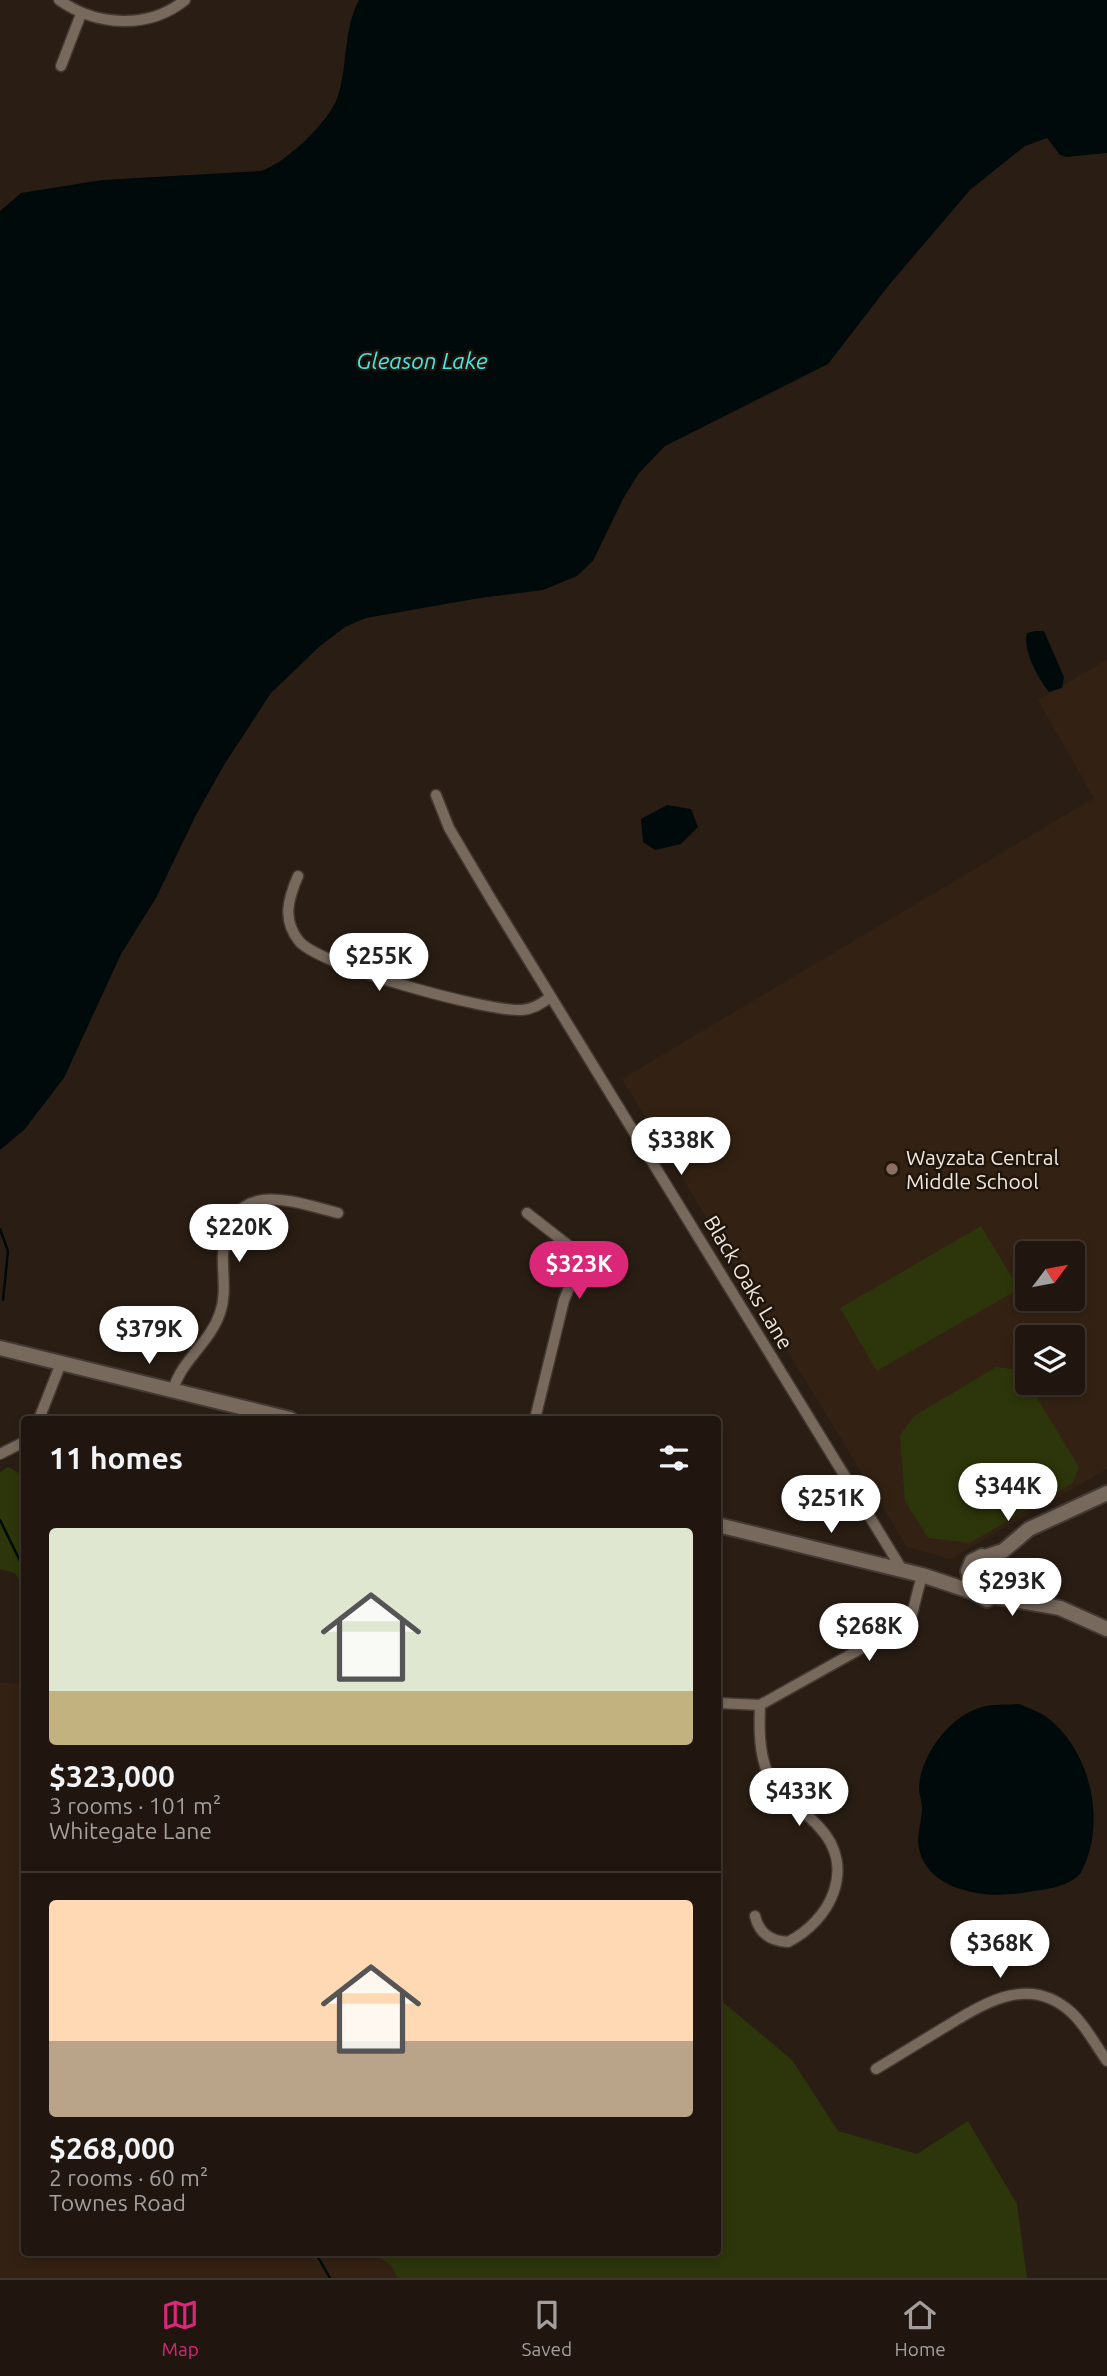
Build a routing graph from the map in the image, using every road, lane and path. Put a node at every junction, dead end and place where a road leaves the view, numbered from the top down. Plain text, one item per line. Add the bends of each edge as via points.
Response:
1 (59, 0) edge
2 (184, 0) edge
3 (82, 14) junction
4 (61, 66) dead end
5 (436, 794) dead end
6 (298, 876) dead end
7 (551, 997) junction
8 (338, 1213) dead end
9 (527, 1213) dead end
10 (0, 1348) edge
11 (61, 1363) junction
12 (173, 1390) junction
13 (40, 1416) edge
14 (278, 1416) edge
15 (537, 1416) edge
16 (21, 1444) edge
17 (0, 1454) edge
18 (1107, 1493) edge
19 (721, 1526) edge
20 (1040, 1526) junction
21 (988, 1556) junction
22 (999, 1567) junction
23 (968, 1571) junction
24 (903, 1572) junction
25 (928, 1577) junction
26 (973, 1592) junction
27 (999, 1592) junction
28 (1107, 1629) edge
29 (721, 1703) edge
30 (760, 1705) junction
31 (755, 1916) dead end
32 (1107, 2061) edge
33 (876, 2069) dead end

1 - 3 street
2 - 3 street via 142,20 114,21
3 - 4 street
5 - 7 street, Black Oaks Lane via 449,828
6 - 7 street via 290,895 289,925 301,943 317,954 372,975 477,1004 532,1009
7 - 24 street, Black Oaks Lane
8 - 12 street via 279,1197 244,1207 227,1233 220,1312 180,1369
9 - 15 street via 568,1245 575,1265
10 - 11 main road
11 - 12 main road
11 - 13 street
12 - 14 main road
16 - 17 street
18 - 20 main road
19 - 24 main road
20 - 21 main road
20 - 22 main road via 1034,1537
21 - 22 main road
21 - 23 main road via 972,1561
22 - 27 main road
23 - 25 main road
23 - 26 main road
24 - 25 main road
25 - 26 main road
25 - 30 street via 912,1614 896,1629
26 - 27 main road via 986,1600
27 - 28 main road via 1060,1608
29 - 30 street
30 - 31 street via 760,1743 768,1774 788,1800 823,1830 834,1853 837,1879 827,1911 788,1942 769,1938
32 - 33 street via 1074,2014 1061,2004 1031,1993 1014,1993 984,2003

